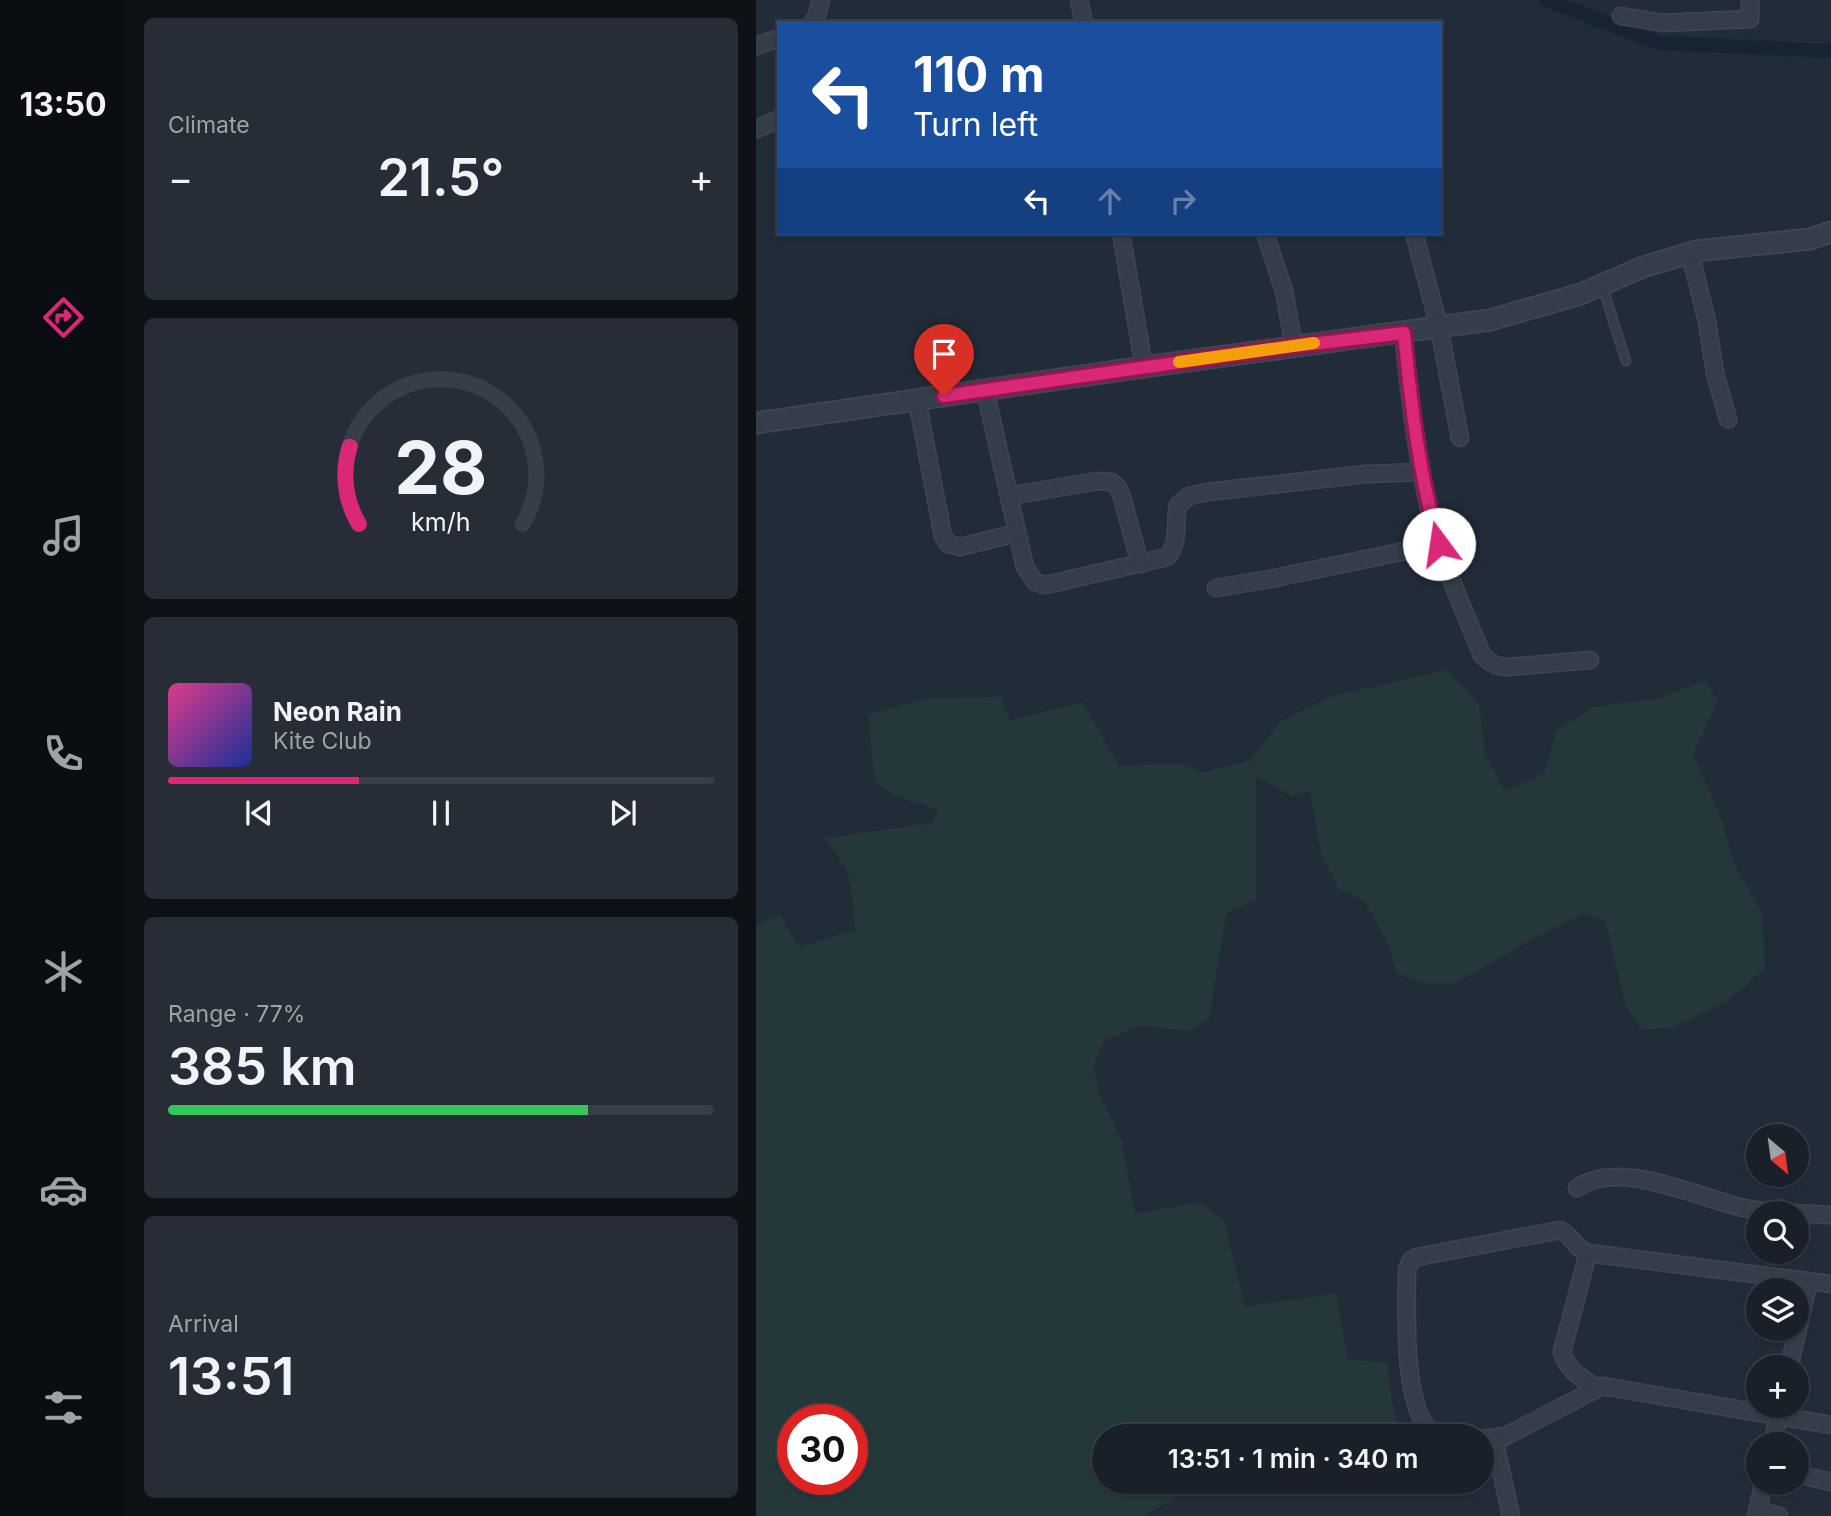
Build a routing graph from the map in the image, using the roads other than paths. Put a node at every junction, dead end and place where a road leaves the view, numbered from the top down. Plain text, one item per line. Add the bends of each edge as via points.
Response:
1 (821, 0) edge
2 (1079, 0) edge
3 (1751, 0) edge
4 (1621, 16) dead end
5 (814, 21) edge
6 (1083, 21) edge
7 (777, 39) edge
8 (756, 46) edge
9 (777, 120) edge
10 (756, 129) edge
11 (1831, 232) edge
12 (1121, 235) edge
13 (1266, 235) edge
14 (1416, 235) edge
15 (1690, 253) junction
16 (1602, 285) junction
17 (1439, 327) junction
18 (1404, 333) junction
19 (1294, 346) junction
20 (1626, 361) dead end
21 (1144, 366) junction
22 (985, 390) junction
23 (917, 400) junction
24 (1728, 419) dead end
25 (756, 423) edge
26 (1460, 438) dead end
27 (1422, 472) junction
28 (1009, 496) junction
29 (1017, 533) junction
30 (1439, 544) junction
31 (1140, 564) junction
32 (1216, 588) dead end
33 (1590, 660) dead end
34 (1577, 1188) dead end
35 (1831, 1215) edge
36 (1588, 1253) junction
37 (1785, 1278) edge
38 (1809, 1281) edge
39 (1831, 1284) edge
40 (1596, 1388) junction
41 (1746, 1406) edge
42 (1806, 1418) edge
43 (1424, 1424) edge
44 (1831, 1425) edge
45 (1494, 1438) edge
46 (1494, 1459) edge
47 (1809, 1477) edge
48 (1831, 1482) edge
49 (1761, 1495) edge
50 (1757, 1513) edge
51 (1511, 1516) edge
52 (1779, 1516) edge

1 - 5 street
2 - 6 street
3 - 4 street via 1750,19 1663,23
7 - 8 street
9 - 10 street
11 - 15 street via 1810,239
12 - 21 street
13 - 19 street via 1284,291
14 - 17 street
15 - 16 street
15 - 24 street
16 - 17 street via 1490,320
16 - 20 lane
17 - 18 street
17 - 26 street
18 - 19 street
18 - 27 street
19 - 21 street
21 - 22 street
22 - 23 street
22 - 28 street
23 - 25 street
23 - 29 street via 945,540 960,547
27 - 30 street
27 - 31 street via 1272,483 1189,496 1178,505 1172,552
28 - 29 street
28 - 31 street via 1112,482 1122,497
29 - 31 street via 1029,575 1046,585
30 - 32 street
30 - 33 street via 1482,655 1489,662 1509,667
34 - 35 street via 1612,1176 1663,1184 1746,1209
36 - 37 street
36 - 40 street via 1562,1352 1575,1373
36 - 43 street via 1560,1230 1411,1260 1407,1310 1412,1378
38 - 39 street
40 - 41 street
40 - 45 street
42 - 44 street
46 - 51 street
47 - 48 street
49 - 50 street
50 - 52 street

